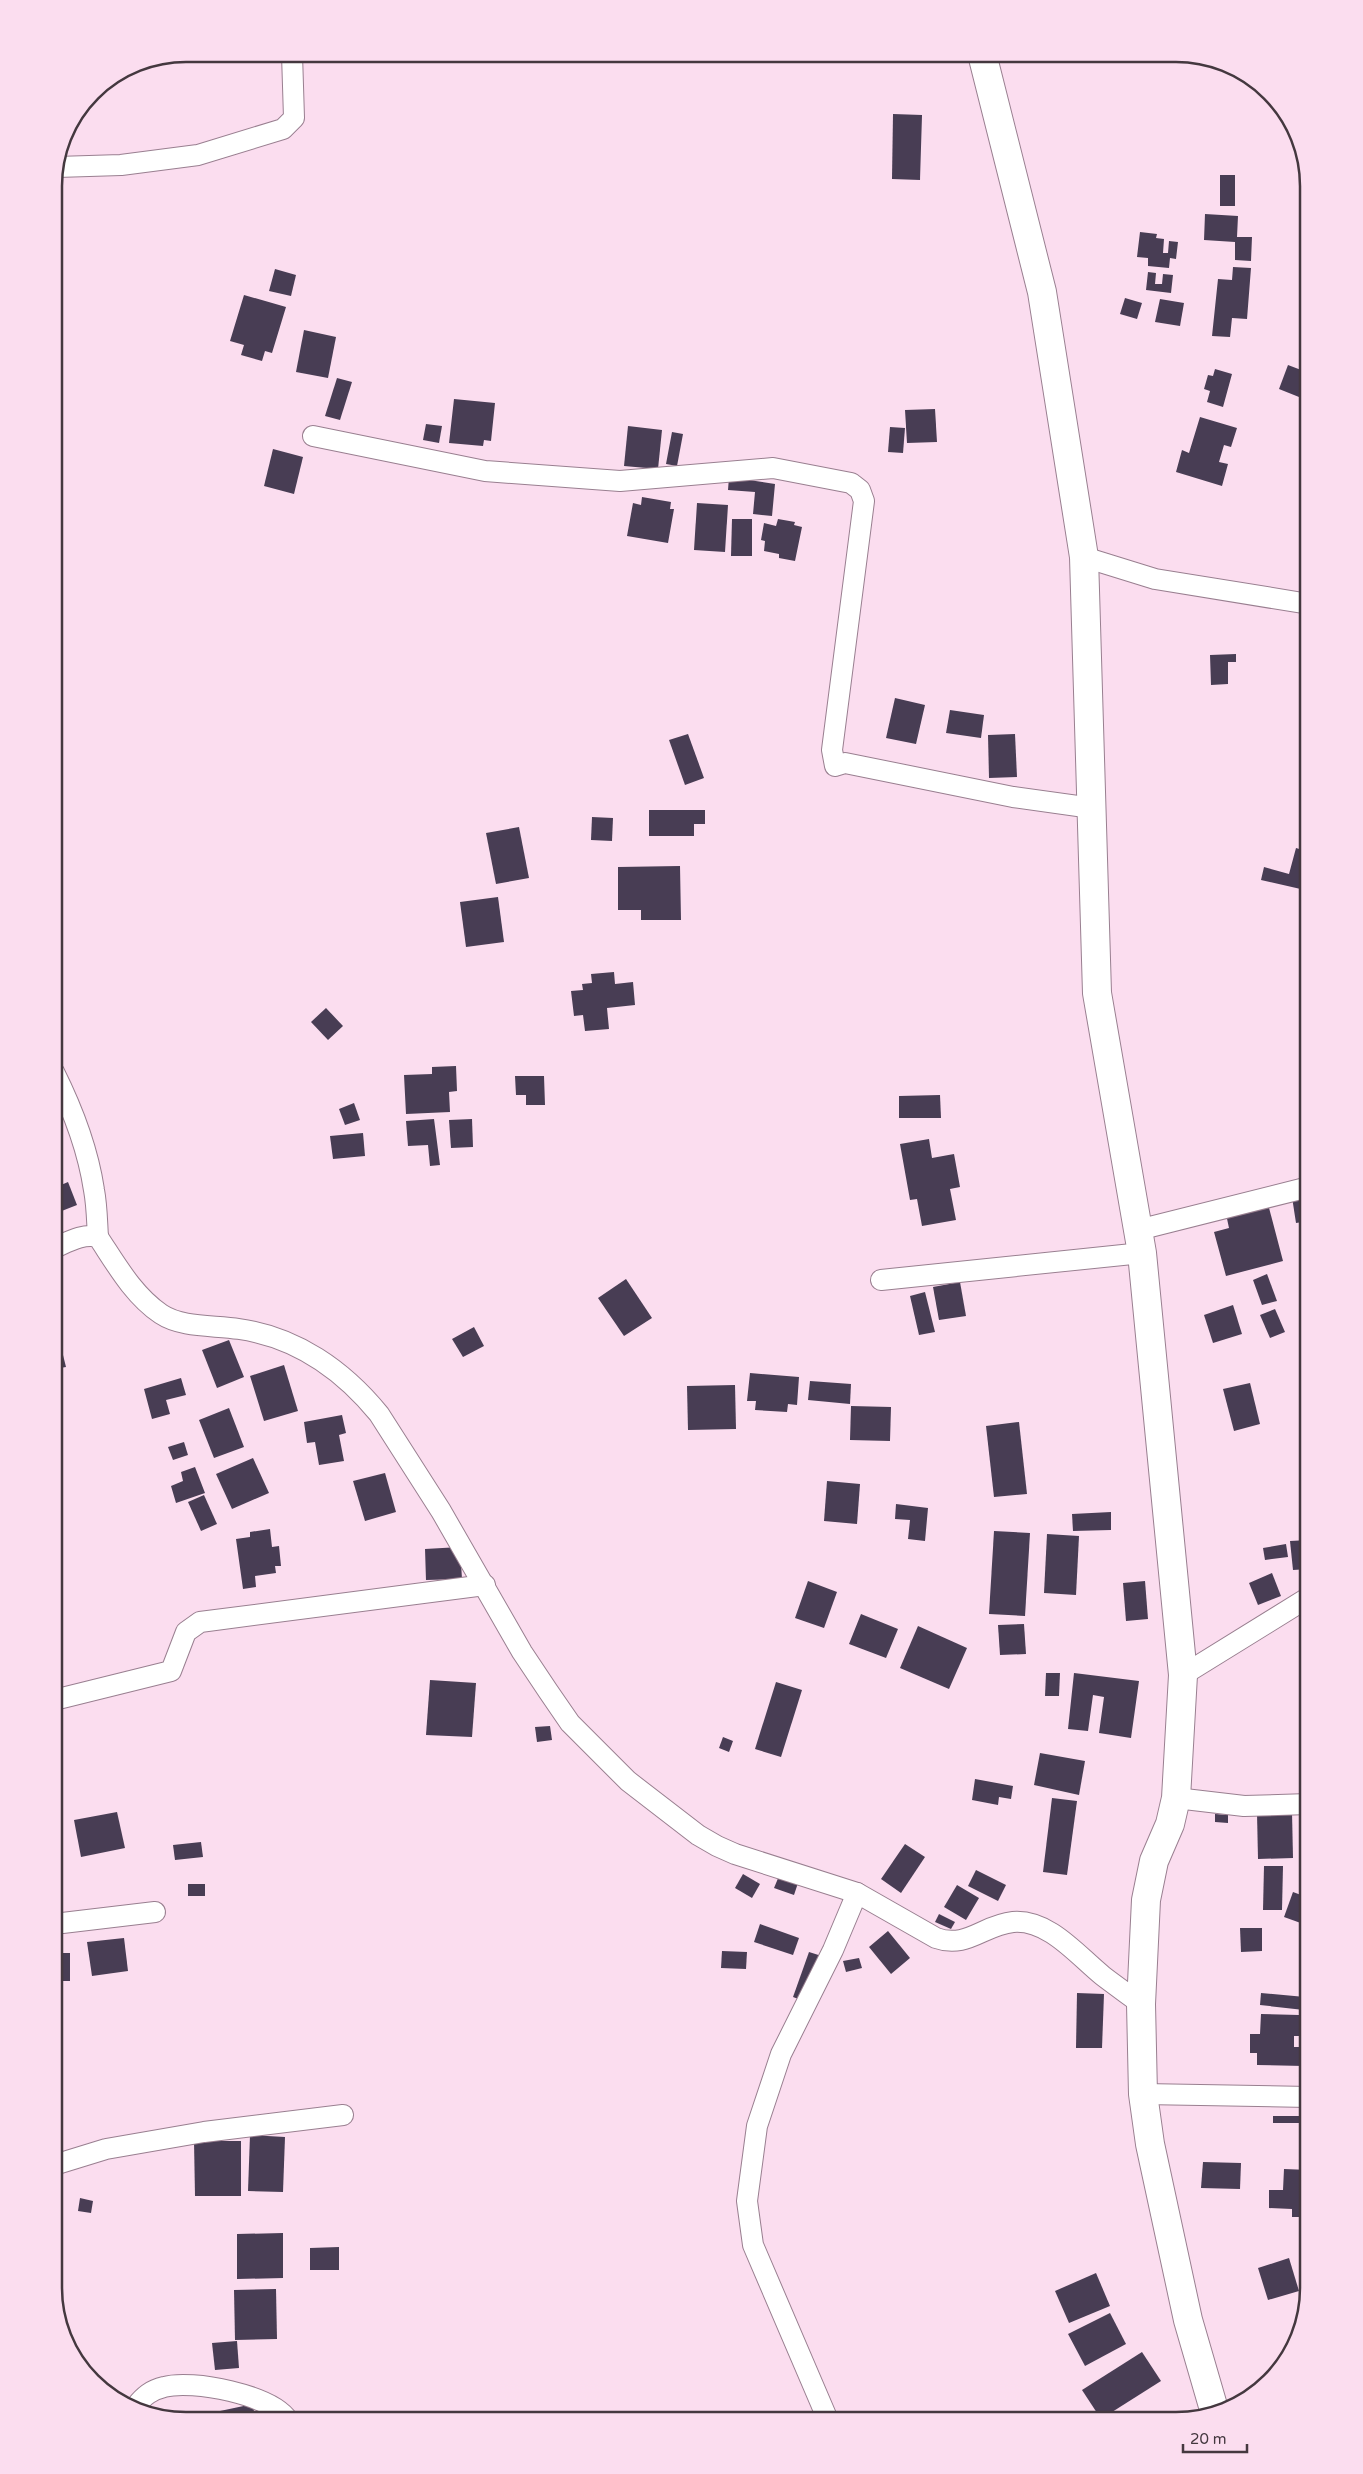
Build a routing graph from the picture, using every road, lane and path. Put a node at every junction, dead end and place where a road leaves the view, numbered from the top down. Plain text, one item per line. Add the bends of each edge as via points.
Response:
1 (292, 63) edge
2 (984, 63) edge
3 (65, 167) edge
4 (313, 436) dead end
5 (1084, 557) junction
6 (1300, 603) edge
7 (1092, 808) junction
8 (63, 1089) edge
9 (1300, 1190) edge
10 (98, 1237) junction
11 (1140, 1241) junction
12 (62, 1244) edge
13 (881, 1280) dead end
14 (485, 1585) junction
15 (1300, 1603) edge
16 (1183, 1675) junction
17 (62, 1698) edge
18 (1176, 1798) junction
19 (1300, 1804) edge
20 (857, 1893) junction
21 (155, 1912) dead end
22 (62, 1923) edge
23 (1141, 2004) junction
24 (1142, 2094) junction
25 (1300, 2097) edge
26 (343, 2115) dead end
27 (62, 2163) edge
28 (139, 2402) edge
29 (1213, 2406) edge
30 (277, 2411) edge
31 (824, 2412) edge

1 - 3 street via 294,118 283,129 198,155 121,165
2 - 5 street via 1042,292
4 - 7 street via 485,471 620,481 773,468 851,483 860,490 864,501 832,750 835,766 845,763 1013,798
5 - 6 street via 1155,579
5 - 7 street
7 - 11 street via 1097,993
8 - 10 street via 94,1190
9 - 11 street
10 - 12 street via 89,1235
10 - 14 street via 139,1295 160,1313 181,1322 271,1334 320,1358 367,1399
11 - 13 street
11 - 16 street
14 - 17 street via 200,1622 186,1632 171,1671
14 - 20 street via 522,1652 570,1723 628,1781 717,1846
15 - 16 street
16 - 18 street
18 - 19 street via 1244,1806
18 - 23 street via 1170,1824 1154,1861 1146,1900
20 - 23 street via 947,1942 960,1941 1013,1922 1039,1927 1066,1944
20 - 31 street via 833,1950 781,2054 756,2126 747,2201 753,2245
21 - 22 street
23 - 24 street
24 - 25 street
24 - 29 street via 1188,2320
26 - 27 street via 204,2132 106,2149
28 - 30 street via 146,2394 165,2386 186,2384 226,2390 268,2404

